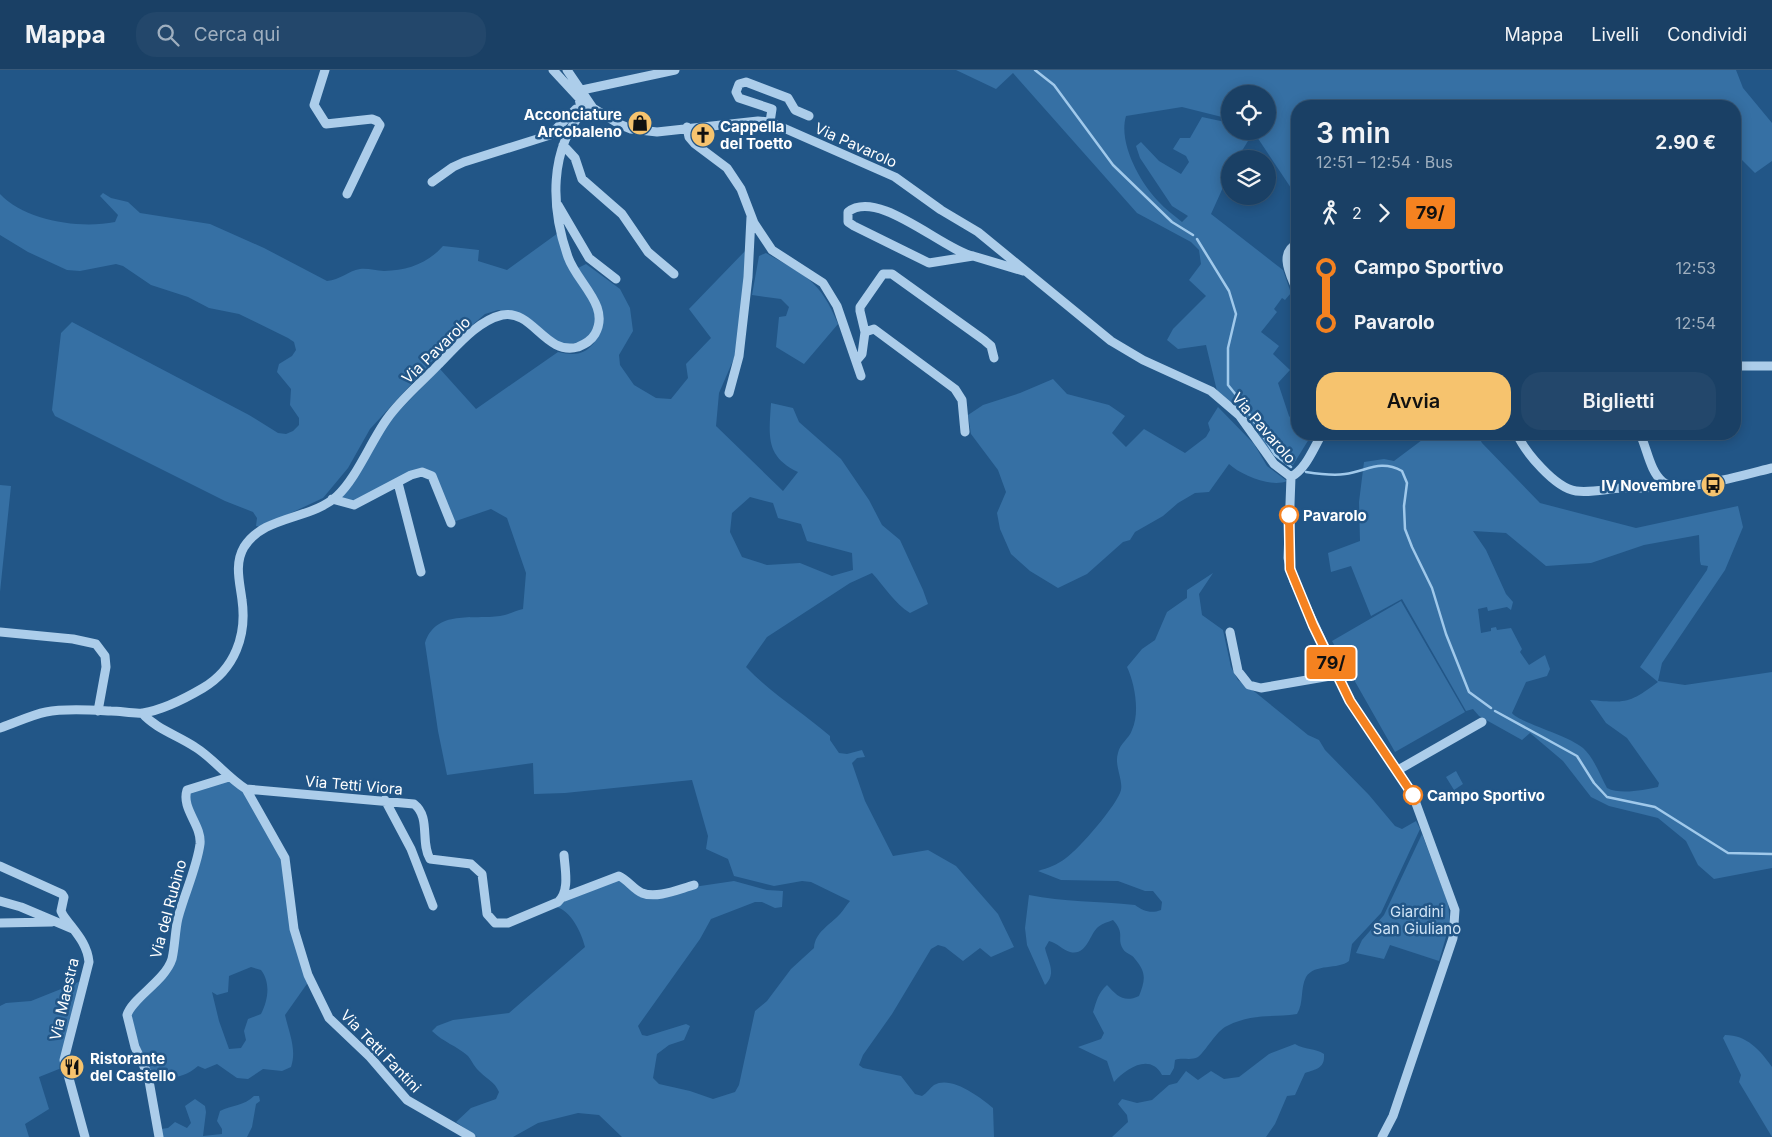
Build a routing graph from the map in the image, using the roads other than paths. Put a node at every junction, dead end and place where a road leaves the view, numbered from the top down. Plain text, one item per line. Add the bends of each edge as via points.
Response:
1 (325, 70) edge
2 (554, 70) edge
3 (567, 70) edge
4 (675, 70) edge
5 (582, 90) junction
6 (586, 108) junction
7 (809, 116) dead end
8 (770, 122) junction
9 (687, 128) junction
10 (563, 145) junction
11 (432, 182) dead end
12 (347, 194) dead end
13 (557, 203) junction
14 (751, 214) junction
15 (1291, 248) edge
16 (973, 256) junction
17 (1026, 272) junction
18 (674, 274) dead end
19 (1291, 276) edge
20 (616, 279) dead end
21 (865, 332) junction
22 (994, 358) dead end
23 (856, 361) junction
24 (1741, 366) edge
25 (1772, 366) edge
26 (861, 376) dead end
27 (729, 393) dead end
28 (965, 432) dead end
29 (1319, 440) edge
30 (1520, 440) edge
31 (1642, 440) edge
32 (1772, 468) edge
33 (1291, 477) junction
34 (1662, 482) junction
35 (398, 483) junction
36 (332, 499) junction
37 (451, 524) dead end
38 (421, 572) dead end
39 (0, 632) edge
40 (1230, 632) dead end
41 (1336, 674) junction
42 (98, 711) junction
43 (142, 713) junction
44 (1482, 722) dead end
45 (0, 728) edge
46 (1398, 770) junction
47 (229, 778) junction
48 (246, 789) junction
49 (385, 800) junction
50 (564, 855) dead end
51 (0, 866) edge
52 (694, 885) dead end
53 (564, 897) junction
54 (0, 901) edge
55 (434, 906) dead end
56 (55, 922) junction
57 (0, 923) edge
58 (73, 929) junction
59 (159, 1135) edge
60 (85, 1137) edge
61 (471, 1137) edge
62 (1382, 1137) edge

1 - 12 street via 314,104 326,124 372,120 380,125
2 - 6 street
3 - 5 street
4 - 5 street
5 - 6 street
6 - 9 street, Via Pavarolo via 631,129 657,132
6 - 10 street, Via Pavarolo
6 - 11 street via 576,109 550,134 464,162
7 - 8 street via 796,110 788,98 746,82 740,84 736,92 739,98 772,109
8 - 9 street, Via Pavarolo
8 - 17 street, Via Pavarolo via 895,177 978,232
9 - 14 street via 689,137 696,144 727,168 741,189
10 - 13 street, Via Pavarolo via 556,183
10 - 18 street via 575,158 582,179 622,214 648,252
13 - 20 street via 590,258
13 - 36 street, Via Pavarolo via 569,259 597,304 600,318 593,338 574,348 561,348 515,316 487,320 463,340 388,417 347,484
14 - 23 street via 772,250 822,283 836,306
14 - 27 street via 740,356
15 - 19 street via 1286,256
16 - 16 street via 929,263 854,226 848,222 848,212 867,207 886,212 965,255
16 - 17 street
17 - 33 street, Via Pavarolo via 1111,341 1142,360 1211,391 1239,416 1274,464
21 - 22 street via 860,307 878,279 883,274 892,274 992,346
21 - 23 street via 862,354
21 - 28 street via 874,330 955,389 962,400
23 - 26 street
24 - 25 street
29 - 33 street via 1304,466
30 - 34 street via 1524,450 1566,488 1585,491 1651,487
31 - 34 street
32 - 34 street via 1690,486
33 - 41 street via 1290,569
35 - 36 street via 354,505
35 - 37 street via 422,472 432,476
35 - 38 street
36 - 43 street, Via Pavarolo via 274,524 256,534 244,547 238,571 244,624 234,655 217,678 203,688
39 - 42 street via 96,644 105,656 106,667
40 - 41 street via 1238,671 1249,685 1261,688
41 - 46 street via 1366,726
42 - 43 street
42 - 45 street via 47,712
43 - 47 street via 196,748
44 - 46 street
46 - 62 street via 1418,809 1455,910 1455,931 1393,1116
47 - 48 street
47 - 59 street, Via del Rubino via 187,790 185,797 200,844 178,920 172,960 163,975 127,1015 135,1047 148,1075
48 - 49 street, Via Tetti Viora
48 - 61 street, Via Tetti Fantini via 285,858 294,929 308,975 329,1018 370,1057 407,1100
49 - 53 street, Via Tetti Viora via 414,804 420,809 430,858 471,864 482,874 487,914 495,923 508,923
49 - 55 street via 411,849
50 - 53 street
51 - 58 street, Via Maestra via 62,894 65,903 61,911
52 - 53 street via 652,895 641,893 619,876
54 - 56 street
56 - 57 street
56 - 58 street
58 - 60 street, Via Maestra via 85,944 89,962 64,1060

